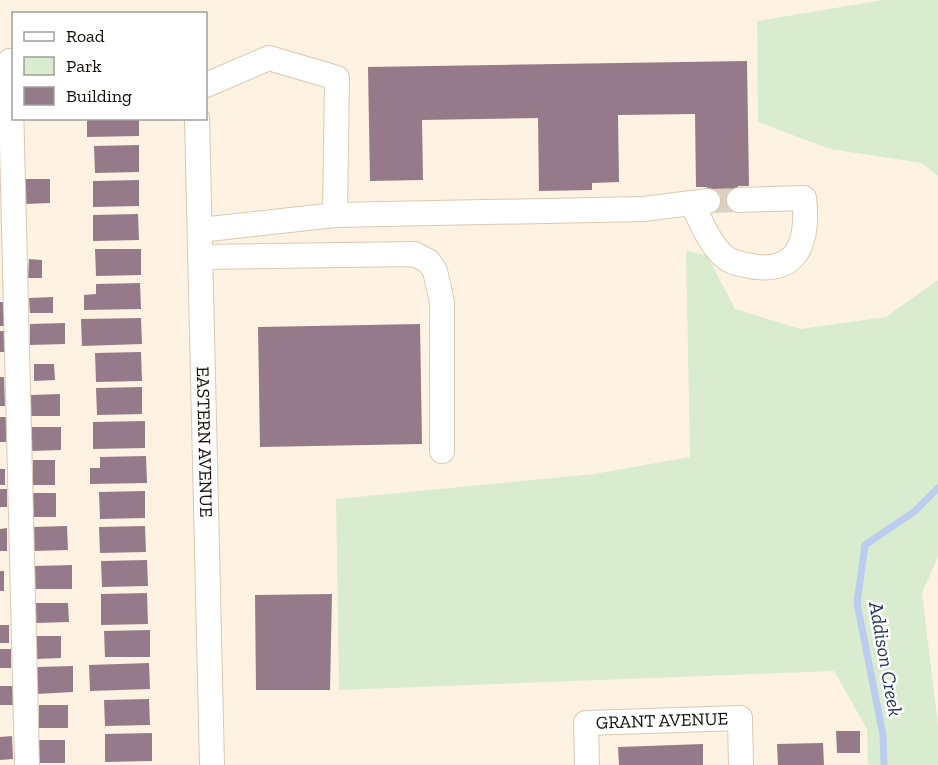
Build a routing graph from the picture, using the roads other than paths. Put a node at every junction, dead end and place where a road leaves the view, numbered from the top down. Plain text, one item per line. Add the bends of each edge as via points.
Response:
1 (8, 61) edge
2 (207, 85) edge
3 (197, 120) edge
4 (739, 200) tunnel mouth
5 (335, 215) junction
6 (200, 230) junction
7 (200, 257) junction
8 (442, 451) dead end
9 (27, 765) edge
10 (212, 765) edge
11 (587, 765) edge
12 (741, 765) edge

1 - 9 street
2 - 5 street via 269,58 337,78
3 - 6 street, EASTERN AVENUE
4 - 5 street via 804,198 807,220 801,247 788,262 768,268 726,258 700,202 643,209
5 - 6 street
6 - 7 street, EASTERN AVENUE
7 - 8 street via 414,254 428,261 435,271 442,302
7 - 10 street, EASTERN AVENUE
11 - 12 street, GRANT AVENUE via 586,723 740,718

